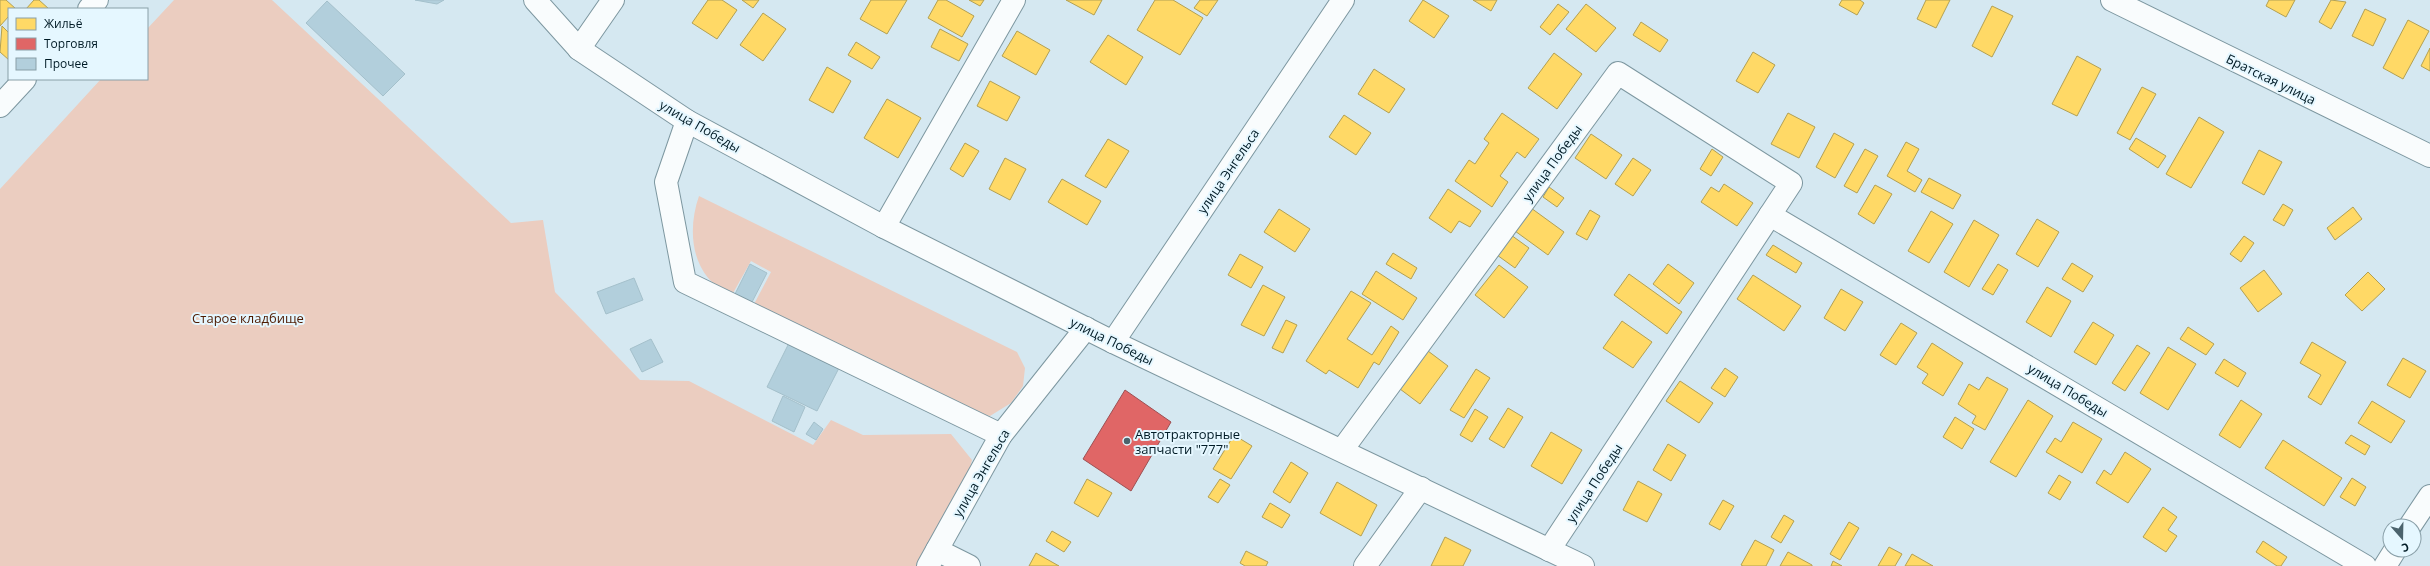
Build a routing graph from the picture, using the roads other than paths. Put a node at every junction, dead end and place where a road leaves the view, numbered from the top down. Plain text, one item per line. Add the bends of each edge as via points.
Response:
1 (97, 0) edge
2 (535, 0) edge
3 (614, 0) edge
4 (1014, 0) edge
5 (1343, 0) edge
6 (2112, 0) edge
7 (90, 8) edge
8 (578, 49) junction
9 (24, 80) edge
10 (0, 106) edge
11 (687, 121) junction
12 (2430, 156) edge
13 (1770, 215) junction
14 (884, 227) junction
15 (1086, 328) junction
16 (1113, 342) junction
17 (1001, 435) junction
18 (1342, 450) junction
19 (1421, 488) junction
20 (2430, 496) edge
21 (2415, 518) edge
22 (1549, 550) junction
23 (932, 558) edge
24 (969, 566) edge
25 (1365, 566) edge
26 (1583, 566) edge
27 (2365, 566) edge

1 - 7 street
2 - 8 street, улица Победы
3 - 8 street
4 - 14 street
5 - 16 street, улица Энгельса
6 - 12 street, Братская улица
8 - 11 street, улица Победы
9 - 10 street
11 - 14 street, улица Победы
11 - 17 street via 666,182 685,282
13 - 18 street, улица Победы via 1791,183 1618,73
13 - 22 street, улица Победы
13 - 27 street, улица Победы
14 - 15 street, улица Победы
15 - 16 street, улица Победы
15 - 17 street, улица Энгельса
16 - 18 street, улица Победы
17 - 23 street, улица Энгельса
18 - 19 street, улица Победы
19 - 22 street, улица Победы
19 - 25 street
20 - 21 street
22 - 26 street, улица Победы
23 - 24 street

